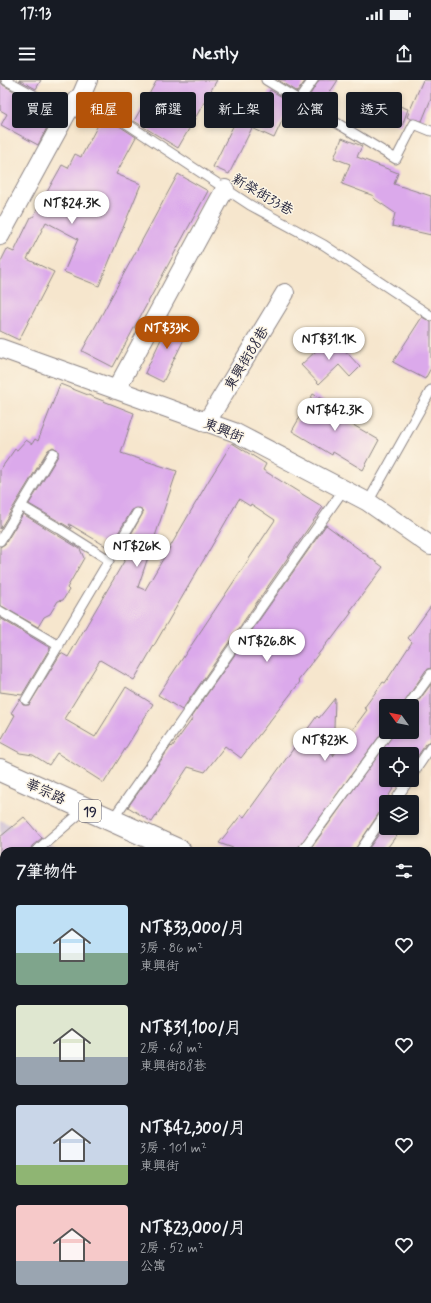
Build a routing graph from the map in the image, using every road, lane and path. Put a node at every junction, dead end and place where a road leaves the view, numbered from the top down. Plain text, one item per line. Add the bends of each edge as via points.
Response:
1 (6, 80) edge
2 (266, 80) edge
3 (313, 80) edge
4 (85, 87) edge
5 (28, 92) edge
6 (286, 92) edge
7 (305, 92) edge
8 (68, 112) edge
9 (338, 124) edge
10 (59, 128) edge
11 (431, 130) edge
12 (225, 189) junction
13 (0, 236) edge
14 (285, 293) dead end
15 (431, 316) edge
16 (0, 348) edge
17 (116, 390) junction
18 (431, 390) edge
19 (206, 423) junction
20 (53, 453) dead end
21 (344, 488) junction
22 (368, 502) junction
23 (21, 506) junction
24 (137, 513) dead end
25 (0, 541) edge
26 (431, 546) edge
27 (109, 560) junction
28 (0, 611) edge
29 (58, 646) junction
30 (431, 674) edge
31 (413, 699) edge
32 (26, 700) dead end
33 (384, 739) edge
34 (431, 747) edge
35 (419, 765) edge
36 (0, 770) edge
37 (85, 809) junction
38 (111, 820) junction
39 (379, 823) edge
40 (41, 847) edge
41 (171, 847) edge
42 (305, 847) edge
43 (363, 847) edge

1 - 5 lane
2 - 6 lane
3 - 7 lane
4 - 8 street
4 - 12 lane, 新榮街33巷
9 - 11 lane via 396,159 414,124
10 - 13 street
12 - 15 lane, 新榮街33巷 via 324,245
12 - 17 street
14 - 19 street, 東興街88巷
16 - 17 street, 東興街
17 - 19 street, 東興街
18 - 22 lane
19 - 21 street, 東興街 via 234,432
20 - 23 lane
21 - 22 street, 東興街
21 - 38 lane
22 - 26 street, 東興街
23 - 25 lane
23 - 27 lane
24 - 27 lane
27 - 29 lane
28 - 29 lane
29 - 32 lane
30 - 31 lane
33 - 42 lane
34 - 35 lane
36 - 37 main road, 華宗路 / 19
37 - 38 main road, 華宗路 / 19
37 - 40 lane
38 - 41 main road, 華宗路 / 19
39 - 43 lane

